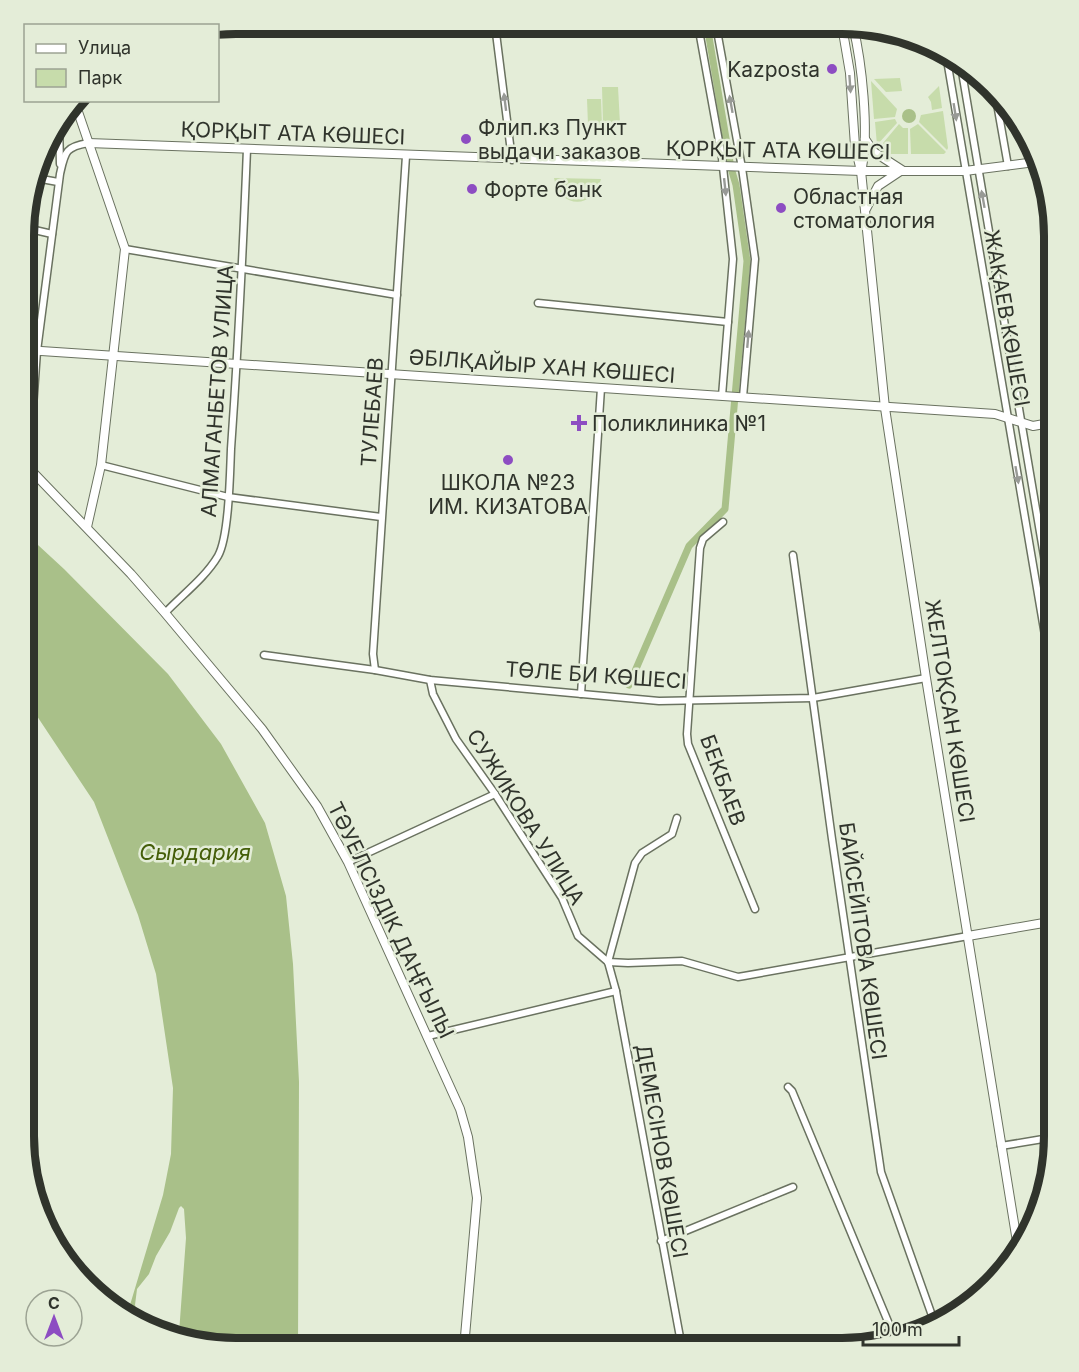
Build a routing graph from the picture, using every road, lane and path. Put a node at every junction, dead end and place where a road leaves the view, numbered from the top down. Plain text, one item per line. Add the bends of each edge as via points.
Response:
1 (496, 34) edge
2 (700, 34) edge
3 (718, 34) edge
4 (843, 34) edge
5 (854, 35) edge
6 (948, 64) edge
7 (962, 75) edge
8 (998, 108) edge
9 (78, 112) edge
10 (865, 139) junction
11 (59, 140) edge
12 (88, 144) junction
13 (247, 149) junction
14 (406, 156) junction
15 (512, 160) junction
16 (1030, 163) edge
17 (1008, 166) junction
18 (723, 167) junction
19 (742, 168) junction
20 (902, 170) junction
21 (978, 170) junction
22 (861, 171) junction
23 (965, 171) junction
24 (60, 174) junction
25 (43, 179) edge
26 (58, 182) junction
27 (865, 210) junction
28 (35, 230) edge
29 (52, 234) junction
30 (125, 249) junction
31 (242, 268) junction
32 (396, 296) junction
33 (538, 303) dead end
34 (728, 322) junction
35 (34, 351) edge
36 (37, 351) junction
37 (114, 356) junction
38 (237, 364) junction
39 (391, 374) junction
40 (601, 388) junction
41 (34, 393) edge
42 (722, 396) junction
43 (743, 397) junction
44 (885, 408) junction
45 (1007, 417) junction
46 (1021, 422) junction
47 (1045, 424) edge
48 (101, 465) junction
49 (34, 473) edge
50 (228, 497) junction
51 (381, 517) junction
52 (723, 522) dead end
53 (87, 527) junction
54 (793, 555) dead end
55 (1045, 560) edge
56 (165, 613) junction
57 (1045, 618) edge
58 (264, 655) dead end
59 (375, 670) junction
60 (926, 678) junction
61 (430, 680) junction
62 (580, 693) junction
63 (813, 698) junction
64 (689, 700) junction
65 (495, 794) junction
66 (677, 818) dead end
67 (348, 862) junction
68 (755, 909) dead end
69 (1044, 923) edge
70 (968, 936) junction
71 (849, 957) junction
72 (608, 962) junction
73 (616, 991) junction
74 (428, 1036) junction
75 (788, 1087) dead end
76 (1044, 1139) edge
77 (1001, 1146) junction
78 (793, 1187) dead end
79 (1016, 1237) edge
80 (661, 1241) junction
81 (932, 1316) edge
82 (892, 1331) edge
83 (465, 1337) edge
84 (679, 1337) edge

15 -> 1 street
2 - 18 street
19 -> 3 street
4 -> 22 street, ЖЕЛТОҚСАН КӨШЕСІ
5 - 10 street, ЖЕЛТОҚСАН КӨШЕСІ
6 -> 23 street, ЖАҚАЕВ КӨШЕСІ
7 - 21 street, ЖАҚАЕВ КӨШЕСІ
8 - 17 street
9 - 12 street
10 - 20 street via 874,152
10 - 22 street, ЖЕЛТОҚСАН КӨШЕСІ
11 - 24 street
12 - 13 street, ҚОРҚЫТ АТА КӨШЕСІ
12 - 24 street via 73,146 64,154
12 - 30 street
13 - 14 street, ҚОРҚЫТ АТА КӨШЕСІ
13 - 31 street, АЛМАГАНБЕТОВ УЛИЦА
14 - 15 street, ҚОРҚЫТ АТА КӨШЕСІ
14 - 32 street, ТУЛЕБАЕВ
15 - 18 street, ҚОРҚЫТ АТА КӨШЕСІ
16 - 17 street, ҚОРҚЫТ АТА КӨШЕСІ
17 - 21 street, ҚОРҚЫТ АТА КӨШЕСІ
18 - 19 street, ҚОРҚЫТ АТА КӨШЕСІ
18 -> 34 street via 733,259
19 - 22 street, ҚОРҚЫТ АТА КӨШЕСІ
43 -> 19 street via 755,259
20 - 22 street, ҚОРҚЫТ АТА КӨШЕСІ
20 - 23 street, ҚОРҚЫТ АТА КӨШЕСІ
20 - 27 street via 878,186
21 - 23 street, ҚОРҚЫТ АТА КӨШЕСІ
46 -> 21 street, ЖАҚАЕВ КӨШЕСІ
22 - 27 street, ЖЕЛТОҚСАН КӨШЕСІ
23 - 45 street, ЖАҚАЕВ КӨШЕСІ
24 - 26 street
25 - 26 street
26 - 29 street
27 - 44 street, ЖЕЛТОҚСАН КӨШЕСІ
28 - 29 street
29 - 36 street
30 - 31 street
30 - 37 street
31 - 32 street
31 - 38 street, АЛМАГАНБЕТОВ УЛИЦА
32 - 39 street, ТУЛЕБАЕВ
33 - 34 street
34 - 42 street
35 - 36 street, ӘБІЛҚАЙЫР ХАН КӨШЕСІ
36 - 37 street, ӘБІЛҚАЙЫР ХАН КӨШЕСІ
36 - 41 street
37 - 38 street, ӘБІЛҚАЙЫР ХАН КӨШЕСІ
37 - 48 street
38 - 39 street, ӘБІЛҚАЙЫР ХАН КӨШЕСІ
38 - 50 street, АЛМАГАНБЕТОВ УЛИЦА
39 - 40 street, ӘБІЛҚАЙЫР ХАН КӨШЕСІ
39 - 51 street, ТУЛЕБАЕВ
40 - 42 street, ӘБІЛҚАЙЫР ХАН КӨШЕСІ
40 - 62 street
42 - 43 street, ӘБІЛҚАЙЫР ХАН КӨШЕСІ
43 - 44 street, ӘБІЛҚАЙЫР ХАН КӨШЕСІ
44 - 45 street, ӘБІЛҚАЙЫР ХАН КӨШЕСІ
44 - 60 street, ЖЕЛТОҚСАН КӨШЕСІ
45 - 46 street, ӘБІЛҚАЙЫР ХАН КӨШЕСІ
45 -> 57 street, ЖАҚАЕВ КӨШЕСІ
46 - 47 street, ӘБІЛҚАЙЫР ХАН КӨШЕСІ via 1033,426
46 - 55 street, ЖАҚАЕВ КӨШЕСІ
48 - 50 street
48 - 53 street
49 - 53 street, ТӘУЕЛСІЗДІК ДАҢҒЫЛЫ
50 - 51 street
50 - 56 street, АЛМАГАНБЕТОВ УЛИЦА via 218,555
51 - 59 street, ТУЛЕБАЕВ
52 - 64 street, БЕКБАЕВ via 703,539 700,548
53 - 56 street, ТӘУЕЛСІЗДІК ДАҢҒЫЛЫ
54 - 63 street, БАЙСЕЙІТОВА КӨШЕСІ
56 - 67 street, ТӘУЕЛСІЗДІК ДАҢҒЫЛЫ via 268,736 317,806
58 - 59 street, ТӨЛЕ БИ КӨШЕСІ
59 - 61 street, ТӨЛЕ БИ КӨШЕСІ
60 - 63 street, ТӨЛЕ БИ КӨШЕСІ
60 - 70 street, ЖЕЛТОҚСАН КӨШЕСІ
61 - 62 street, ТӨЛЕ БИ КӨШЕСІ
61 - 65 street, СУЖИКОВА УЛИЦА via 456,739
62 - 64 street, ТӨЛЕ БИ КӨШЕСІ
63 - 64 street, ТӨЛЕ БИ КӨШЕСІ
63 - 71 street, БАЙСЕЙІТОВА КӨШЕСІ
64 - 68 street, БЕКБАЕВ via 688,744
65 - 67 street
65 - 72 street, СУЖИКОВА УЛИЦА via 562,898 578,936
66 - 72 street via 672,834 635,863
67 - 74 street, ТӘУЕЛСІЗДІК ДАҢҒЫЛЫ
69 - 70 street
70 - 71 street
70 - 77 street, ЖЕЛТОҚСАН КӨШЕСІ
71 - 72 street via 738,977 682,961
71 - 81 street, БАЙСЕЙІТОВА КӨШЕСІ via 880,1172
72 - 73 street, ДЕМЕСІНОВ КӨШЕСІ
73 - 74 street
73 - 80 street, ДЕМЕСІНОВ КӨШЕСІ
74 - 83 street, ТӘУЕЛСІЗДІК ДАҢҒЫЛЫ via 460,1109 474,1166 477,1198
75 - 82 street
76 - 77 street
77 - 79 street, ЖЕЛТОҚСАН КӨШЕСІ
78 - 80 street
80 - 84 street, ДЕМЕСІНОВ КӨШЕСІ

